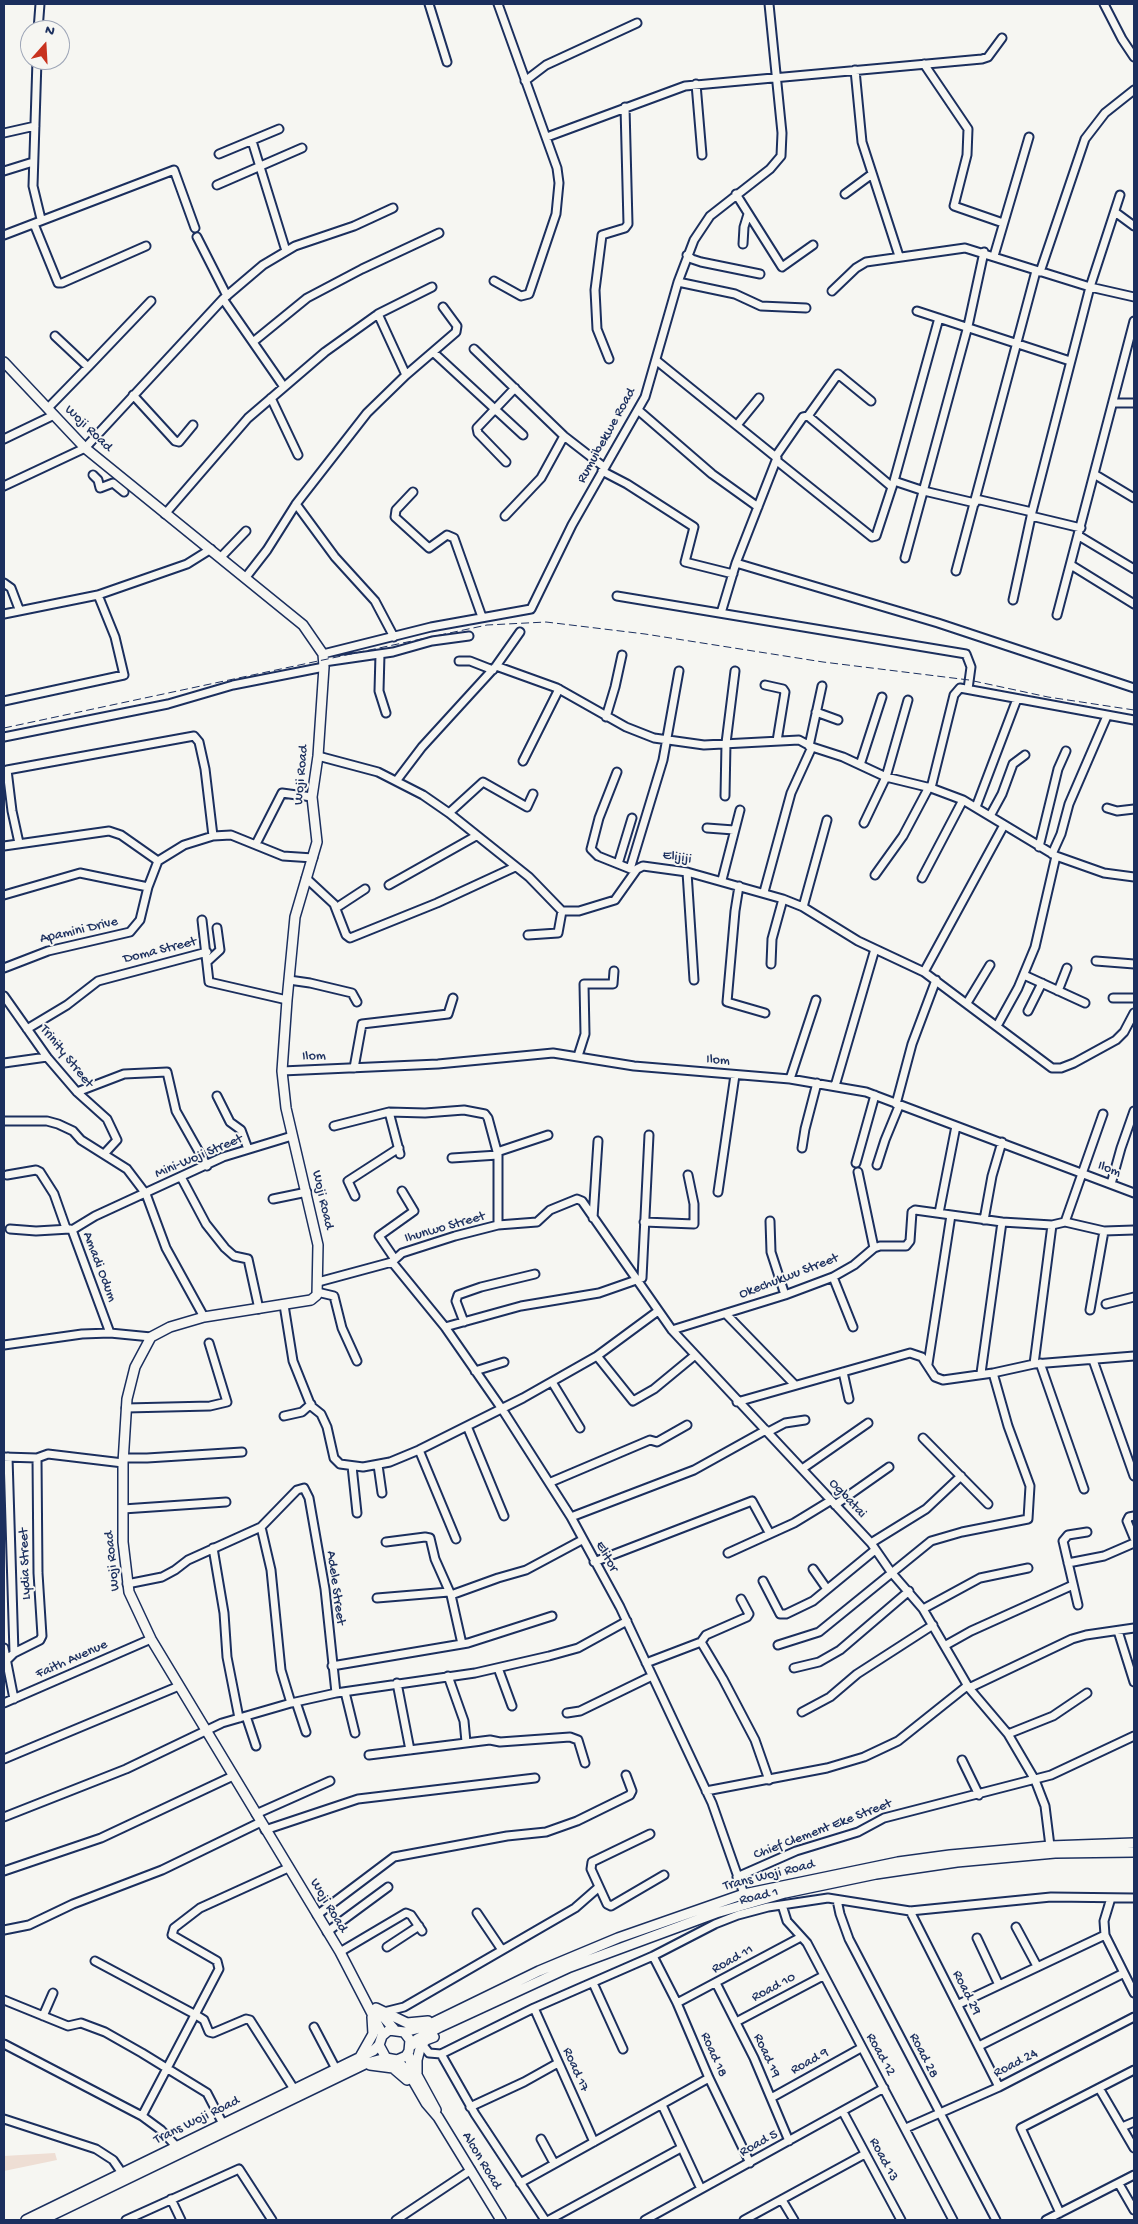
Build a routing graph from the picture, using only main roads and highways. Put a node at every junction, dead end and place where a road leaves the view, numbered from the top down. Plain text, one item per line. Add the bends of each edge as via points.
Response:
1 (4, 362) edge
2 (1134, 1843) edge
3 (1134, 1852) edge
4 (377, 2010) junction
5 (438, 2024) junction
6 (394, 2029) junction
7 (404, 2032) junction
8 (383, 2035) junction
9 (379, 2045) junction
10 (409, 2050) junction
11 (391, 2059) junction
12 (362, 2061) junction
13 (416, 2080) junction
14 (26, 2220) edge
15 (42, 2220) edge
16 (501, 2220) edge

1 - 4 main road, Woji Road via 85,448 303,625 324,661 312,797 317,840 295,917 282,1071 284,1099 318,1245 317,1292 311,1300 204,1317 151,1336 135,1367 126,1408 123,1509 127,1584 151,1639 363,1993
2 - 5 main road, Trans Woji Road via 1050,1846 898,1862 744,1894 609,1942 539,1971
3 - 5 main road, Trans Woji Road via 1055,1853 957,1862 876,1874 785,1893 625,1944
4 - 5 main road via 407,2023
4 - 6 main road
4 - 8 main road
4 - 12 main road via 373,2034
5 - 7 main road, Trans Woji Road
5 - 10 main road, Trans Woji Road via 417,2039
5 - 13 main road via 438,2033 422,2044 416,2060
6 - 7 main road
6 - 8 main road
7 - 10 main road via 408,2036
8 - 9 main road
9 - 11 main road
9 - 12 main road, Trans Woji Road
10 - 11 main road via 402,2059
10 - 13 main road
11 - 12 main road, Trans Woji Road
11 - 13 main road
12 - 13 main road via 393,2068
12 - 14 main road, Trans Woji Road via 336,2069
12 - 15 main road, Trans Woji Road
13 - 16 main road, Alcon Road via 435,2106 438,2117

